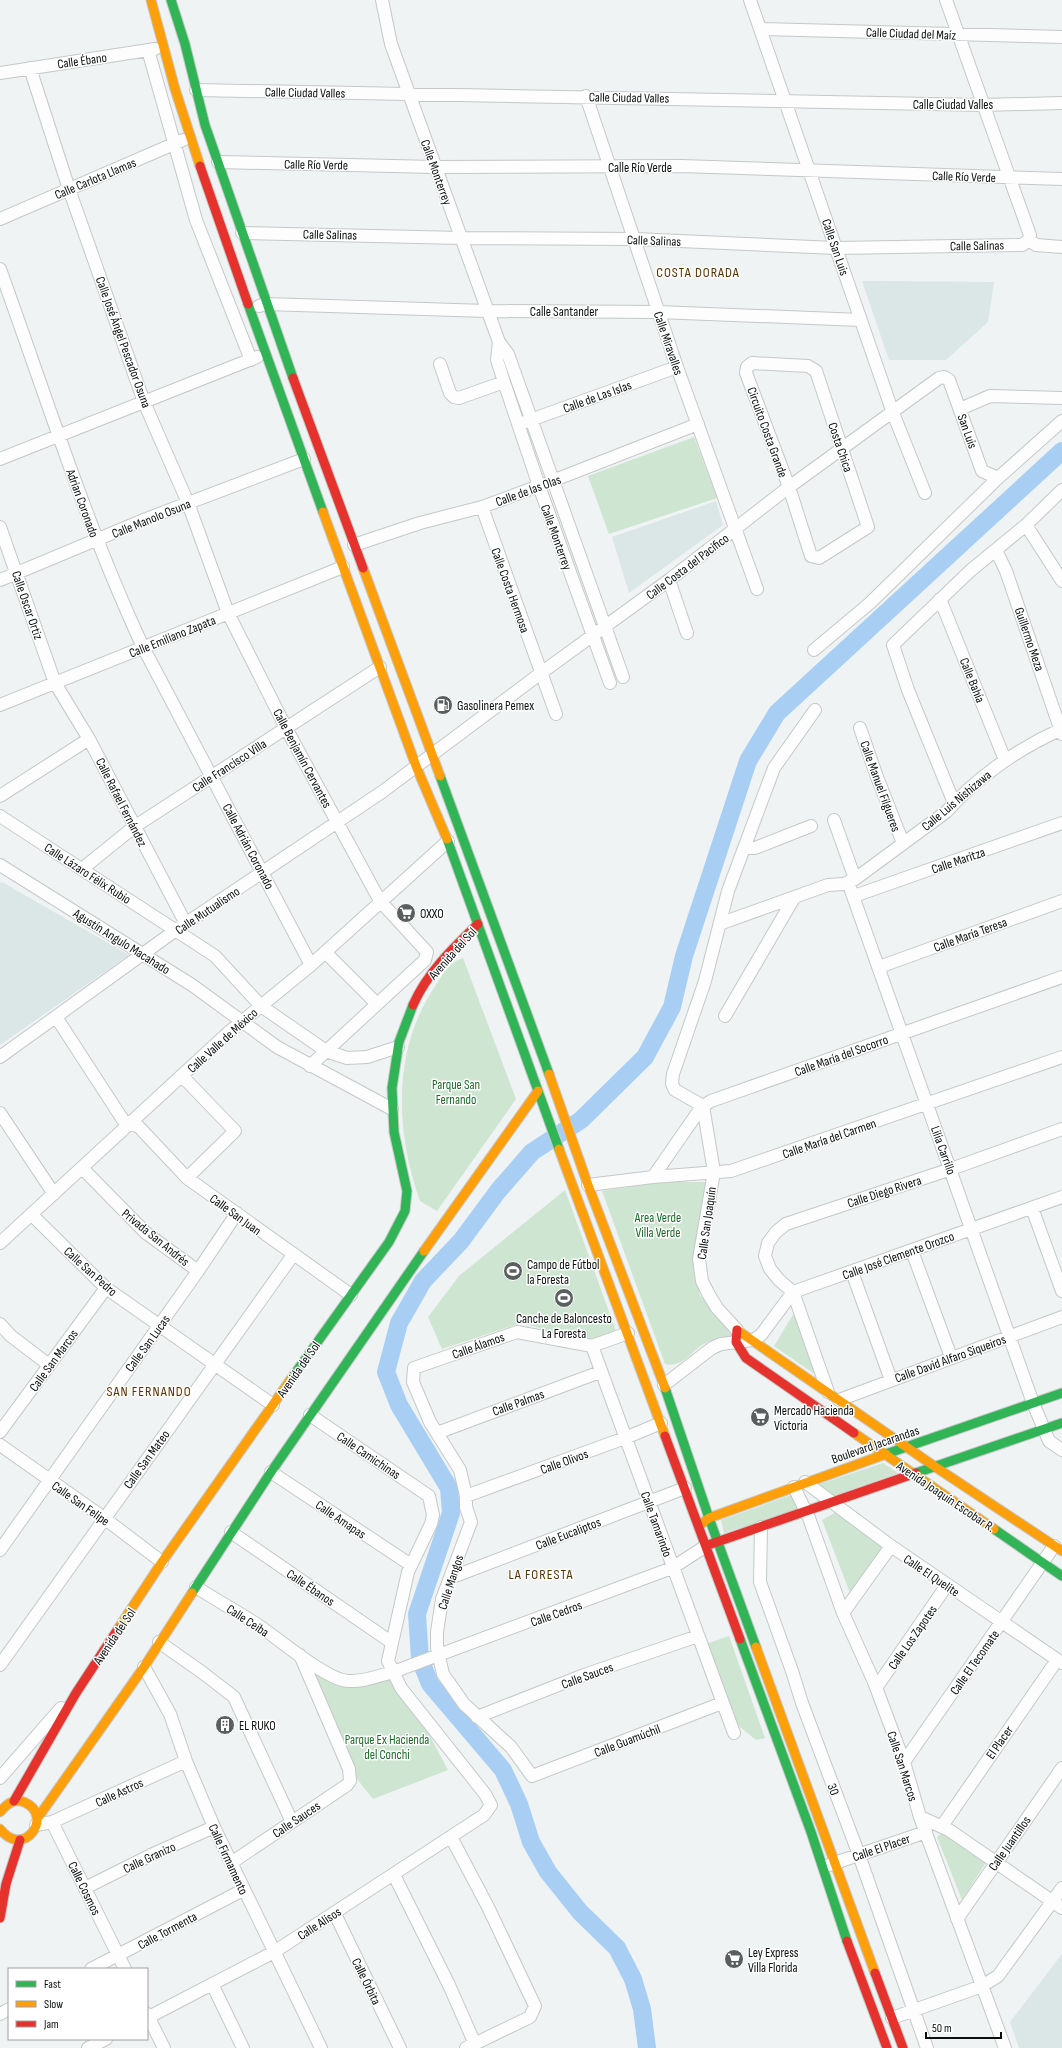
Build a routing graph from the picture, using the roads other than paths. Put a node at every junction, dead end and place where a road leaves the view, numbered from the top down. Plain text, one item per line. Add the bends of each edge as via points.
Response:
1 (151, 0) edge
2 (171, 0) edge
3 (382, 0) edge
4 (750, 0) edge
5 (946, 0) edge
6 (760, 29) junction
7 (958, 34) junction
8 (1062, 37) edge
9 (164, 48) junction
10 (148, 50) junction
11 (30, 68) junction
12 (0, 74) edge
13 (196, 90) junction
14 (410, 94) junction
15 (586, 96) junction
16 (785, 102) junction
17 (1062, 103) edge
18 (983, 105) junction
19 (190, 137) junction
20 (175, 143) junction
21 (218, 162) junction
22 (435, 167) junction
23 (610, 167) junction
24 (809, 172) junction
25 (1009, 177) junction
26 (1062, 179) edge
27 (69, 189) junction
28 (0, 219) edge
29 (242, 233) junction
30 (461, 238) junction
31 (635, 239) junction
32 (1029, 240) junction
33 (1062, 247) edge
34 (835, 248) junction
35 (0, 269) edge
36 (266, 304) junction
37 (249, 308) junction
38 (487, 311) junction
39 (658, 312) junction
40 (861, 320) junction
41 (498, 342) junction
42 (265, 354) junction
43 (251, 360) junction
44 (440, 364) dead end
45 (677, 367) junction
46 (812, 368) joint
47 (944, 377) joint
48 (504, 382) junction
49 (1062, 398) edge
50 (144, 402) junction
51 (960, 409) junction
52 (893, 413) junction
53 (531, 420) junction
54 (1062, 421) edge
55 (518, 424) junction
56 (698, 424) junction
57 (58, 436) junction
58 (841, 450) junction
59 (0, 459) edge
60 (304, 459) junction
61 (998, 478) junction
62 (552, 481) junction
63 (539, 486) junction
64 (789, 487) junction
65 (1062, 490) edge
66 (925, 494) dead end
67 (188, 503) junction
68 (482, 506) junction
69 (1026, 525) junction
70 (0, 527) edge
71 (736, 528) junction
72 (96, 540) junction
73 (354, 545) junction
74 (996, 550) junction
75 (815, 558) joint
76 (343, 567) junction
77 (16, 574) junction
78 (0, 580) edge
79 (669, 580) junction
80 (1062, 581) edge
81 (757, 589) dead end
82 (940, 599) junction
83 (228, 613) junction
84 (605, 626) junction
85 (687, 633) dead end
86 (592, 636) junction
87 (143, 647) junction
88 (814, 650) dead end
89 (380, 667) junction
90 (541, 673) junction
91 (623, 677) dead end
92 (55, 683) junction
93 (610, 684) dead end
94 (0, 705) edge
95 (815, 710) dead end
96 (556, 714) dead end
97 (185, 727) joint
98 (286, 728) junction
99 (860, 728) dead end
100 (1062, 731) edge
101 (90, 739) junction
102 (431, 756) junction
103 (1005, 760) junction
104 (416, 766) junction
105 (212, 777) junction
106 (0, 796) edge
107 (954, 804) junction
108 (0, 816) edge
109 (834, 820) dead end
110 (338, 823) junction
111 (1062, 823) edge
112 (810, 826) dead end
113 (134, 827) junction
114 (448, 841) junction
115 (903, 844) junction
116 (745, 848) junction
117 (0, 866) edge
118 (82, 869) junction
119 (264, 873) junction
120 (852, 881) junction
121 (794, 898) junction
122 (854, 898) junction
123 (380, 901) junction
124 (1062, 901) edge
125 (722, 923) junction
126 (478, 924) junction
127 (181, 927) junction
128 (325, 952) junction
129 (144, 954) junction
130 (311, 965) junction
131 (879, 967) junction
132 (1062, 977) edge
133 (377, 1004) junction
134 (261, 1006) junction
135 (724, 1016) dead end
136 (56, 1017) junction
137 (241, 1022) junction
138 (902, 1033) junction
139 (398, 1047) junction
140 (326, 1051) junction
141 (0, 1057) edge
142 (1062, 1057) edge
143 (310, 1066) junction
144 (182, 1076) junction
145 (551, 1078) junction
146 (538, 1091) junction
147 (927, 1104) junction
148 (703, 1106) junction
149 (392, 1109) junction
150 (0, 1113) edge
151 (130, 1123) junction
152 (1062, 1129) edge
153 (82, 1168) junction
154 (951, 1169) junction
155 (714, 1172) junction
156 (653, 1177) junction
157 (187, 1178) junction
158 (588, 1185) junction
159 (54, 1194) junction
160 (1062, 1197) edge
161 (1032, 1208) junction
162 (237, 1213) junction
163 (32, 1214) junction
164 (972, 1228) junction
165 (0, 1243) edge
166 (912, 1251) junction
167 (293, 1255) junction
168 (198, 1271) junction
169 (852, 1272) junction
170 (106, 1288) junction
171 (1062, 1291) edge
172 (793, 1292) junction
173 (351, 1295) junction
174 (1062, 1317) edge
175 (0, 1324) edge
176 (160, 1325) junction
177 (737, 1330) junction
178 (628, 1332) junction
179 (1010, 1336) junction
180 (753, 1340) junction
181 (736, 1342) junction
182 (592, 1346) junction
183 (951, 1357) junction
184 (49, 1364) junction
185 (214, 1364) junction
186 (414, 1368) joint
187 (600, 1372) junction
188 (891, 1380) junction
189 (664, 1385) junction
190 (828, 1392) junction
191 (1062, 1393) edge
192 (839, 1400) junction
193 (1033, 1403) junction
194 (272, 1405) junction
195 (5, 1415) edge
196 (310, 1415) junction
197 (661, 1423) junction
198 (1062, 1423) edge
199 (1044, 1429) junction
200 (0, 1432) edge
201 (437, 1433) junction
202 (625, 1438) junction
203 (0, 1445) edge
204 (907, 1447) junction
205 (1062, 1450) edge
206 (885, 1455) junction
207 (934, 1466) junction
208 (271, 1472) junction
209 (912, 1474) junction
210 (48, 1480) junction
211 (799, 1485) junction
212 (684, 1488) junction
213 (466, 1496) junction
214 (649, 1502) junction
215 (833, 1503) junction
216 (806, 1511) junction
217 (104, 1518) junction
218 (709, 1518) junction
219 (698, 1526) junction
220 (760, 1527) junction
221 (231, 1532) junction
222 (718, 1542) junction
223 (706, 1546) junction
224 (891, 1546) junction
225 (1058, 1549) edge
226 (0, 1550) edge
227 (162, 1562) junction
228 (1043, 1562) junction
229 (411, 1566) junction
230 (672, 1568) junction
231 (1062, 1576) edge
232 (450, 1578) junction
233 (947, 1585) junction
234 (196, 1587) junction
235 (843, 1613) junction
236 (1002, 1622) junction
237 (698, 1636) junction
238 (159, 1642) junction
239 (391, 1642) junction
240 (300, 1655) junction
241 (435, 1657) junction
242 (1060, 1661) edge
243 (0, 1665) edge
244 (144, 1667) junction
245 (397, 1670) junction
246 (876, 1688) junction
247 (76, 1693) junction
248 (722, 1703) junction
249 (477, 1717) junction
250 (734, 1733) dead end
251 (186, 1761) junction
252 (904, 1762) junction
253 (1062, 1768) edge
254 (532, 1776) joint
255 (0, 1778) edge
256 (14, 1801) junction
257 (0, 1812) edge
258 (920, 1817) junction
259 (37, 1822) junction
260 (52, 1822) junction
261 (292, 1822) junction
262 (942, 1826) junction
263 (214, 1828) junction
264 (0, 1831) edge
265 (926, 1832) junction
266 (451, 1837) junction
267 (20, 1840) junction
268 (860, 1855) junction
269 (996, 1862) junction
270 (231, 1863) junction
271 (836, 1863) junction
272 (822, 1868) junction
273 (394, 1875) junction
274 (85, 1888) junction
275 (1062, 1888) edge
276 (243, 1890) junction
277 (1057, 1905) edge
278 (335, 1914) junction
279 (0, 1918) edge
280 (957, 1919) junction
281 (274, 1952) junction
282 (118, 1956) junction
283 (93, 1968) edge
284 (124, 1968) edge
285 (212, 1984) junction
286 (982, 1986) junction
287 (913, 2011) junction
288 (148, 2016) edge
289 (892, 2018) junction
290 (104, 2040) edge
291 (470, 2046) edge
292 (90, 2048) edge
293 (164, 2048) edge
294 (242, 2048) edge
295 (321, 2048) edge
296 (400, 2048) edge
297 (887, 2048) edge
298 (903, 2048) edge
299 (927, 2048) edge
300 (1005, 2048) edge

1 - 9 main road
2 - 13 main road
3 - 14 street, Calle Monterrey via 391,44
4 - 6 street, Calle San Luis
5 - 7 street
6 - 7 street, Calle Ciudad del Maíz
6 - 16 street, Calle San Luis
7 - 8 street, Calle Ciudad del Maíz
7 - 18 street
9 - 10 street, Calle Ébano
9 - 19 main road
10 - 11 street, Calle Ébano
10 - 20 street
11 - 12 street, Calle Ébano
11 - 27 street, Calle José Ángel Pescador Osuna
13 - 14 street, Calle Ciudad Valles
13 - 21 main road
14 - 15 street, Calle Ciudad Valles
14 - 22 street, Calle Monterrey
15 - 16 street, Calle Ciudad Valles
15 - 23 street, Calle Miravalles
16 - 18 street, Calle Ciudad Valles
16 - 24 street, Calle San Luis
17 - 18 street, Calle Ciudad Valles
18 - 25 street
19 - 20 street, Calle Carlota Llamas
19 - 37 main road
20 - 27 street, Calle Carlota Llamas
20 - 43 street via 196,220
21 - 22 street, Calle Río Verde
21 - 29 main road
22 - 23 street, Calle Río Verde
22 - 30 street, Calle Monterrey
23 - 24 street, Calle Río Verde via 681,166
23 - 31 street, Calle Miravalles
24 - 25 street, Calle Río Verde
24 - 34 street, Calle San Luis
25 - 26 street, Calle Río Verde
25 - 32 street via 1030,235
27 - 28 street, Calle Carlota Llamas
27 - 50 street, Calle José Ángel Pescador Osuna
29 - 30 street, Calle Salinas
29 - 36 main road
30 - 31 street, Calle Salinas
30 - 38 street, Calle Monterrey
31 - 34 street, Calle Salinas
31 - 39 street, Calle Miravalles
32 - 33 street via 1036,245
32 - 34 street, Calle Salinas via 1022,244
34 - 40 street, Calle San Luis
35 - 57 street, Adrian Coronado
36 - 37 street, Calle Santander
36 - 38 street, Calle Santander
36 - 73 main road
37 - 42 main road
38 - 39 street, Calle Santander
38 - 41 street, Calle Monterrey
39 - 40 street, Calle Santander
39 - 45 street, Calle Miravalles
40 - 52 street, Calle San Luis
41 - 48 street, Calle Monterrey via 497,360
41 - 53 street, Calle Monterrey via 508,354
42 - 43 street
42 - 60 main road
43 - 50 street
44 - 48 street via 450,393 454,397 459,398
45 - 53 street, Calle de Las Islas
45 - 56 street, Calle Miravalles
46 - 58 street, Costa Chica via 816,371
46 - 64 street, Circuito Costa Grande via 752,363 747,367 746,373
47 - 51 street, San Luis via 949,380
47 - 52 street, Calle Costa del Pacifico via 939,378
48 - 55 street, Calle Monterrey
49 - 51 street via 990,396
50 - 57 street
50 - 67 street, Calle José Ángel Pescador Osuna
51 - 61 street, San Luis via 982,470
52 - 58 street, Calle Costa del Pacifico
52 - 66 street, Calle San Luis
53 - 55 street, Calle de Las Islas
53 - 62 street, Calle Monterrey
54 - 61 street
55 - 63 street, Calle Monterrey
56 - 62 street, Calle de las Olas
56 - 71 street, Calle Miravalles
57 - 59 street
57 - 72 street, Adrian Coronado
58 - 64 street, Calle Costa del Pacifico
58 - 75 street, Costa Chica via 868,528
60 - 67 street, Calle Manolo Osuna
60 - 76 main road
61 - 88 street via 870,603
62 - 63 street, Calle de las Olas
62 - 84 street, Calle Monterrey
63 - 68 street, Calle de las Olas
63 - 86 street, Calle Monterrey
64 - 71 street, Calle Costa del Pacifico
64 - 75 street, Circuito Costa Grande via 811,556
65 - 69 street
67 - 72 street, Calle Manolo Osuna
67 - 83 street, Calle José Ángel Pescador Osuna
68 - 73 street, Calle de las Olas
68 - 90 street, Calle Costa Hermosa
69 - 74 street
69 - 80 street
70 - 77 street, Calle Oscar Ortiz
71 - 79 street, Calle Costa del Pacifico
71 - 81 street, Calle Miravalles
72 - 77 street, Calle Manolo Osuna
72 - 87 street, Adrian Coronado
73 - 102 main road
74 - 82 street
74 - 100 street, Guillermo Meza via 1006,571
76 - 83 street, Calle Emiliano Zapata
76 - 89 main road
77 - 78 street, Calle Manolo Osuna
77 - 92 street, Calle Oscar Ortiz
79 - 84 street, Calle Costa del Pacifico
79 - 85 street
82 - 103 street, Calle Bahía
82 - 107 street via 893,645 908,690
83 - 87 street, Calle Emiliano Zapata
83 - 98 street, Calle Benjamín Cervantes
84 - 86 street, Calle Costa del Pacifico
84 - 91 street, Calle Monterrey
86 - 90 street, Calle Costa del Pacifico
86 - 93 street, Calle Monterrey
87 - 92 street, Calle Emiliano Zapata
87 - 97 street, Adrian Coronado
89 - 98 street, Calle Francisco Villa
89 - 104 main road
90 - 96 street, Calle Costa Hermosa
90 - 102 street, Calle Costa del Pacifico
92 - 94 street, Calle Emiliano Zapata
92 - 101 street, Calle Rafael Fernández
95 - 116 street via 774,768
97 - 105 street, Calle Adrián Coronado
98 - 105 street, Calle Francisco Villa
98 - 110 street, Calle Benjamín Cervantes
99 - 115 street, Calle Manuel Filgueres
100 - 103 street, Calle Luis Nishizawa via 1030,745
101 - 106 street
101 - 113 street, Calle Rafael Fernández
102 - 104 street, Calle Costa del Pacifico
102 - 145 main road
103 - 107 street, Calle Luis Nishizawa
104 - 110 street, Calle Mutualismo
104 - 114 main road
105 - 113 street, Calle Francisco Villa
105 - 119 street, Calle Adrián Coronado
107 - 115 street, Calle Luis Nishizawa
108 - 118 street, Calle Lázaro Félix Rubio
109 - 120 street, Lilia Carrillo
110 - 119 street, Calle Mutualismo
110 - 123 street, Calle Benjamín Cervantes
111 - 122 street, Calle Maritza
112 - 116 street via 755,848
113 - 118 street, Calle Francisco Villa
113 - 127 street, Calle Rafael Fernández
114 - 123 street, Calle Valle de México
114 - 126 main road
115 - 120 street, Calle Luis Nishizawa
116 - 125 street via 728,891
117 - 129 street, Agustín Angulo Macahado
118 - 127 street, Calle Lázaro Félix Rubio
119 - 127 street, Calle Mutualismo
119 - 130 street, Calle Adrián Coronado
120 - 121 street via 828,885
120 - 122 street, Lilia Carrillo
121 - 125 street
121 - 135 street
122 - 131 street, Lilia Carrillo
123 - 128 street, Calle Valle de México
123 - 133 street, Calle Benjamín Cervantes via 427,952 425,960
124 - 131 street, Calle María Teresa
125 - 148 street via 697,1008 673,1074 672,1084 675,1090
126 - 139 main road, Avenida del Sol via 439,964 422,988 408,1017
126 - 146 main road
127 - 129 street, Calle Mutualismo
127 - 134 street, Calle Lázaro Félix Rubio via 216,956
128 - 130 street, Calle Valle de México
128 - 133 street
129 - 136 street, Calle Mutualismo
129 - 137 street, Agustín Angulo Macahado via 192,985
130 - 134 street, Calle Valle de México
131 - 138 street, Lilia Carrillo
132 - 138 street, Calle María del Socorro
133 - 140 street
134 - 137 street, Calle Valle de México
134 - 140 street, Calle Lázaro Félix Rubio
136 - 141 street, Calle Mutualismo
136 - 151 street, Calle San Juan via 123,1120
137 - 143 street, Agustín Angulo Macahado
137 - 144 street, Calle Valle de México
138 - 147 street, Lilia Carrillo
138 - 148 street, Calle María del Socorro
139 - 140 street, Calle Lázaro Félix Rubio via 367,1057 347,1058
139 - 149 main road, Avenida del Sol
140 - 143 street
142 - 147 street, Calle María del Carmen
143 - 149 street, Agustín Angulo Macahado
144 - 151 street, Calle Valle de México
144 - 157 street via 235,1131
145 - 146 street
145 - 158 main road
146 - 178 main road
146 - 196 main road
147 - 154 street, Lilia Carrillo
147 - 155 street, Calle María del Carmen via 731,1171
148 - 155 street, Calle San Joaquín
148 - 156 street, Calle María del Socorro
149 - 173 main road, Avenida del Sol via 394,1133 406,1182 407,1201 401,1221 389,1242
150 - 159 street
151 - 153 street, Calle Valle de México
151 - 157 street, Calle San Juan via 139,1127
152 - 154 street, Calle Diego Rivera
153 - 159 street, Calle Valle de México
153 - 168 street, Privada San Andrés via 141,1228
154 - 164 street, Lilia Carrillo
154 - 172 street, Calle Diego Rivera via 786,1224 768,1243 765,1256 770,1269
155 - 156 street, Calle María del Carmen
155 - 177 street, Calle San Joaquín via 699,1259 702,1281 717,1308
156 - 158 street, Calle María del Carmen
157 - 162 street, Calle San Juan
158 - 189 main road
159 - 163 street, Calle Valle de México
160 - 161 street, Calle José Clemente Orozco
161 - 164 street, Calle José Clemente Orozco
161 - 171 street
162 - 167 street, Calle San Juan
162 - 168 street, Calle San Lucas
163 - 165 street, Calle Valle de México
163 - 170 street, Calle San Pedro
164 - 166 street, Calle José Clemente Orozco
164 - 179 street, Lilia Carrillo
166 - 169 street, Calle José Clemente Orozco
166 - 183 street
167 - 173 street, Calle San Juan
167 - 185 street, Calle San Mateo
168 - 176 street, Calle San Lucas
169 - 172 street, Calle José Clemente Orozco
169 - 188 street
170 - 176 street, Calle San Pedro
170 - 184 street, Calle San Marcos
172 - 180 street via 761,1335
172 - 190 street
173 - 194 main road, Avenida del Sol
174 - 179 street, Calle David Alfaro Siqueiros
175 - 184 street via 11,1336
176 - 185 street, Calle San Pedro
176 - 210 street, Calle San Lucas
177 - 180 main road, Avenida Joaquín Escobar R.
177 - 181 main road
178 - 182 street
178 - 197 main road
179 - 183 street, Calle David Alfaro Siqueiros
179 - 193 street, Lilia Carrillo
180 - 181 street
180 - 190 main road, Avenida Joaquín Escobar R.
181 - 189 street via 712,1348
181 - 206 main road, Avenida Joaquín Escobar R. via 746,1358
182 - 186 street, Calle Álamos via 517,1332
182 - 187 street, Calle Tamarindo
183 - 188 street, Calle David Alfaro Siqueiros
184 - 195 street, Calle San Marcos
185 - 194 street, Calle San Pedro
185 - 217 street, Calle San Mateo
186 - 201 street, Calle Mangos via 413,1382
187 - 201 street, Calle Palmas
187 - 202 street, Calle Tamarindo
188 - 192 street, Calle David Alfaro Siqueiros
189 - 218 main road
190 - 192 main road, Avenida Joaquín Escobar R.
191 - 193 main road, Boulevard Jacarandas
192 - 204 main road, Avenida Joaquín Escobar R.
193 - 199 street, Lilia Carrillo
193 - 204 main road, Boulevard Jacarandas
194 - 227 main road, Avenida del Sol
195 - 200 street, Calle San Marcos
196 - 208 main road
196 - 229 street, Calle Camichinas via 429,1496 433,1515 431,1524
197 - 202 street, Calle Olivos
197 - 212 main road
198 - 199 main road
199 - 205 street, Lilia Carrillo via 1049,1441
199 - 207 main road
201 - 213 street, Calle Mangos via 460,1470
202 - 213 street, Calle Olivos
202 - 214 street, Calle Tamarindo
203 - 210 street, Calle San Felipe
204 - 206 main road, Boulevard Jacarandas
204 - 207 main road, Avenida Joaquín Escobar R.
206 - 209 main road, Avenida Joaquín Escobar R.
206 - 211 main road, Boulevard Jacarandas
207 - 209 main road
207 - 225 main road, Avenida Joaquín Escobar R.
208 - 221 main road
208 - 229 street, Calle Amapas
209 - 215 main road
209 - 228 main road, Avenida Joaquín Escobar R.
210 - 217 street, Calle San Felipe
210 - 226 street, Calle San Lucas
211 - 215 street, Calle El Quelite
211 - 216 street, Calle San Marcos
211 - 218 main road, Boulevard Jacarandas
212 - 214 street, Calle Eucaliptos
212 - 219 main road
213 - 232 street, Calle Mangos via 466,1507 471,1522
214 - 230 street, Calle Tamarindo
214 - 232 street, Calle Eucaliptos
215 - 216 main road
215 - 224 street, Calle El Quelite
216 - 220 main road
216 - 235 street, Calle San Marcos
217 - 227 street, Calle San Felipe
217 - 243 street, Calle San Mateo
218 - 219 main road, Boulevard Jacarandas
218 - 222 main road
219 - 223 main road
220 - 222 main road
220 - 268 street, 30 via 760,1582 802,1703
221 - 234 main road
221 - 239 street, Calle Ébanos
222 - 223 main road
222 - 271 main road
223 - 230 street, Calle Cedros
223 - 272 main road
224 - 233 street, Calle El Quelite
224 - 235 street
225 - 228 street, Avenida Joaquín Escobar R.
227 - 247 main road, Avenida del Sol
228 - 231 main road, Avenida Joaquín Escobar R.
228 - 236 street, Calle El Tecomate
229 - 239 street
230 - 237 street, Calle Tamarindo
230 - 241 street, Calle Cedros
232 - 241 street, Calle Mangos via 442,1599
233 - 236 street, Calle El Quelite
233 - 246 street, Calle Los Zapotes
234 - 238 main road
234 - 240 street, Calle Ceiba via 258,1625
235 - 246 street, Calle San Marcos
236 - 242 street, Calle El Quelite
236 - 252 street, Calle El Tecomate
237 - 248 street, Calle Tamarindo
237 - 249 street, Calle Sauces via 584,1675
238 - 244 main road
238 - 261 street via 234,1697
239 - 245 street via 388,1661
240 - 245 street, Calle Ceiba via 329,1674 347,1681 371,1679
240 - 261 street, Calle Sauces via 351,1776 347,1784
241 - 245 street, Calle Cedros
241 - 249 street, Calle Mangos via 450,1685
242 - 262 street, El Placer
244 - 251 street, Calle Firmamento via 170,1714
244 - 259 main road
245 - 266 street, Calle Alisos via 400,1688 491,1805 484,1815
246 - 252 street, Calle San Marcos
247 - 255 street, Avenida del Sol
247 - 256 main road
248 - 250 street, Calle Tamarindo
248 - 254 street, Calle Guamúchil
249 - 254 street, Calle Mangos via 511,1747
251 - 260 street, Calle Astros
251 - 263 street, Calle Firmamento
252 - 258 street, Calle San Marcos
253 - 269 street, Calle Juantillos
256 - 257 main road via 4,1806
256 - 259 main road via 30,1805 34,1809
258 - 262 street
258 - 265 street, Calle San Marcos
259 - 260 street
259 - 267 main road via 30,1835
260 - 274 street, Calle Cosmos
261 - 270 street, Calle Sauces
262 - 269 street
263 - 270 street, Calle Firmamento
263 - 274 street, Calle Granizo via 151,1855
264 - 267 main road via 10,1838
265 - 268 street, Calle El Placer
265 - 280 street, Calle San Marcos
266 - 273 street, Calle Alisos
266 - 291 street via 535,2006 530,2017
267 - 279 main road via 6,1884
268 - 271 street, Calle El Placer
268 - 287 street, 30
269 - 277 street
269 - 280 street, Calle Juantillos
270 - 276 street, Calle Firmamento
271 - 272 street, Calle El Placer
271 - 289 main road
272 - 297 main road
273 - 278 street, Calle Alisos
273 - 291 street via 449,1985
274 - 282 street, Calle Cosmos
275 - 277 street
276 - 281 street, Calle Firmamento
276 - 282 street, Calle Tormenta
277 - 286 street via 1004,1970
278 - 281 street, Calle Alisos
278 - 296 street, Calle Órbita
280 - 286 street, Calle San Marcos
281 - 285 street, Calle Alisos
281 - 295 street, Calle Firmamento
282 - 283 street, Calle Tormenta
282 - 284 street, Calle Cosmos
285 - 288 street, Calle Alisos
285 - 294 street
286 - 287 street
286 - 300 street, Calle San Marcos
287 - 289 street
287 - 299 street, 30
288 - 293 street
289 - 298 main road
290 - 292 street

